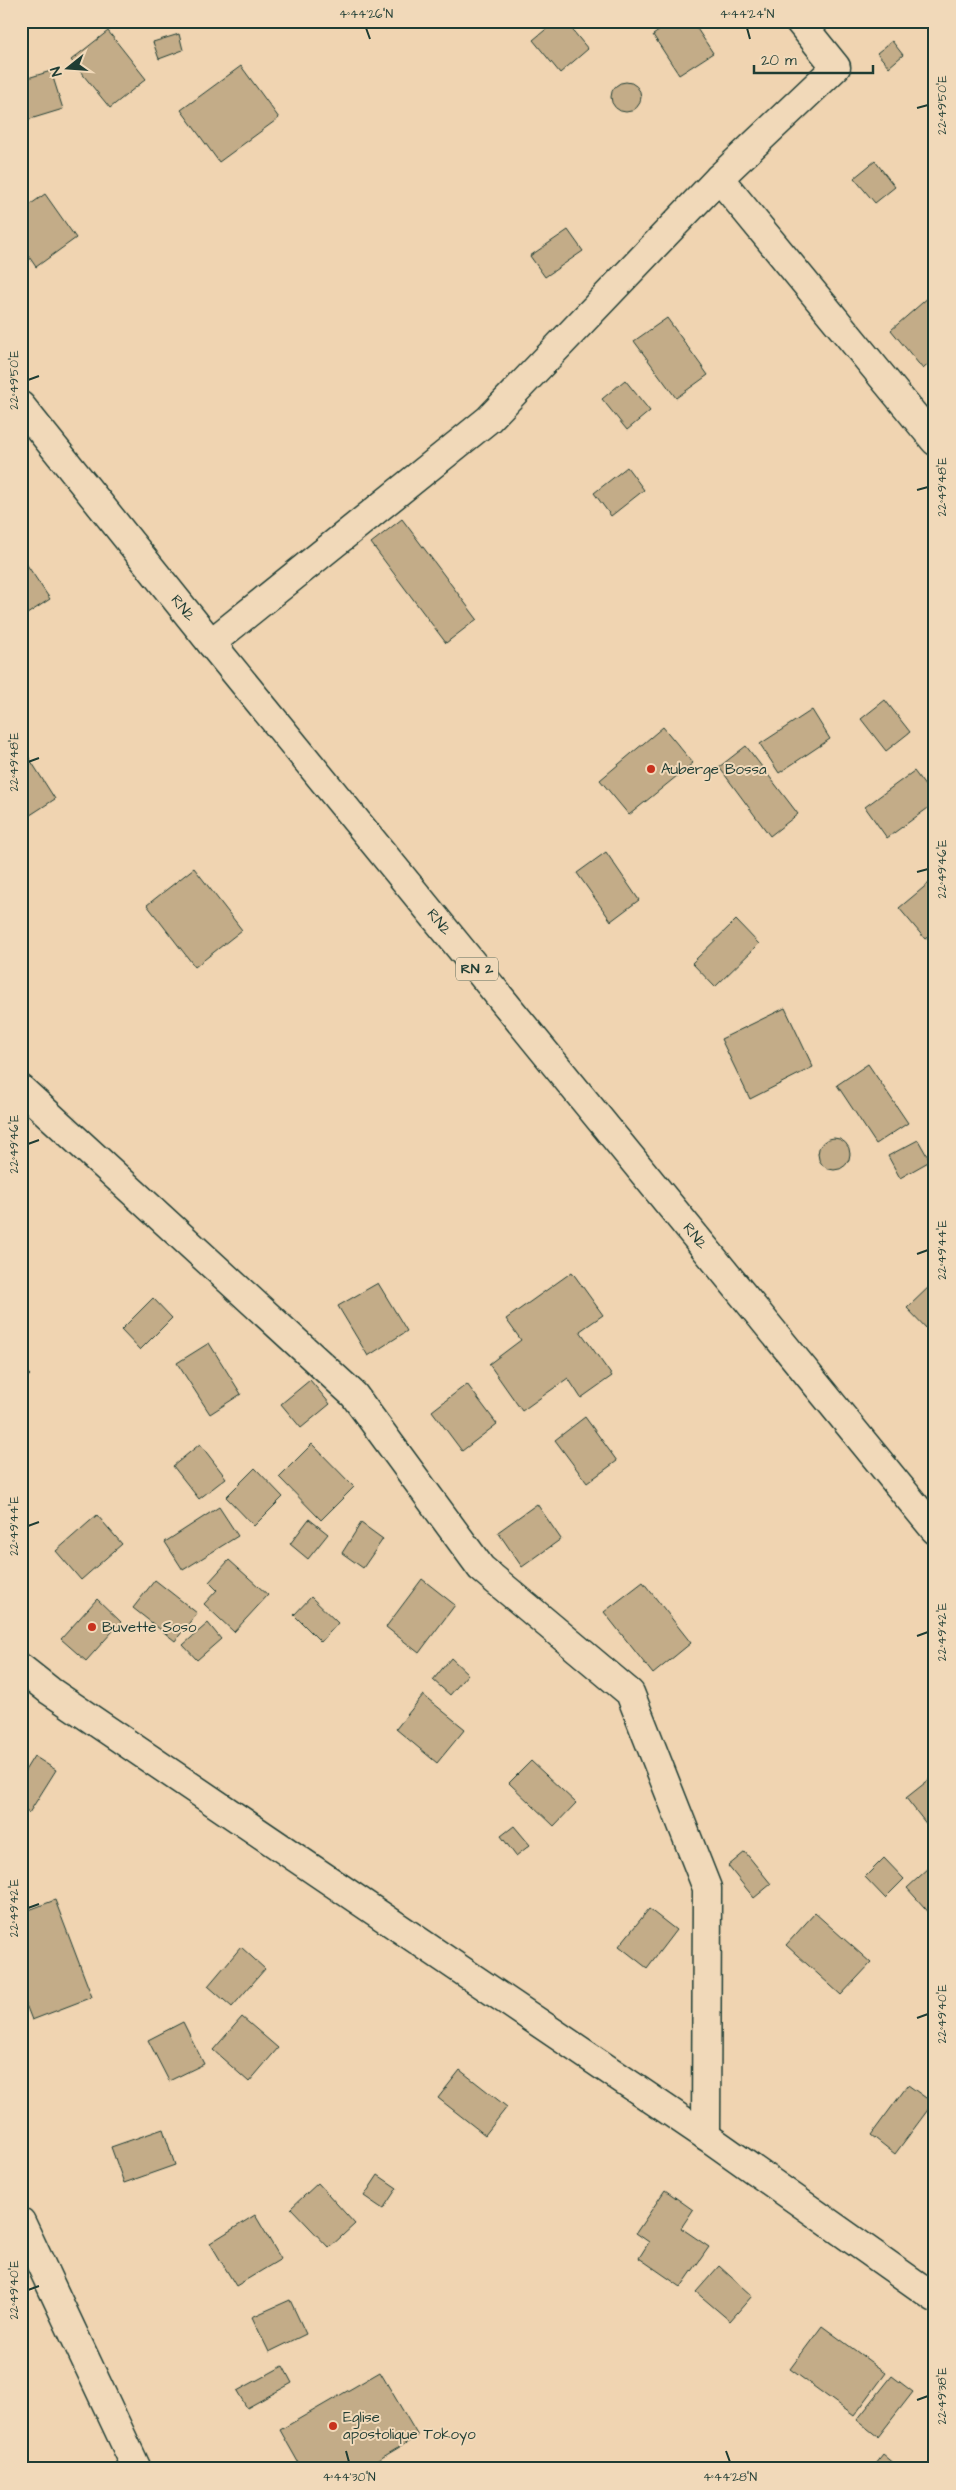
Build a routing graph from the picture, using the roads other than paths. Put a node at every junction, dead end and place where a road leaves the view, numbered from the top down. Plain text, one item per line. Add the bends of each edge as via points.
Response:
1 (799, 21) edge
2 (720, 178) junction
3 (21, 406) edge
4 (935, 441) edge
5 (212, 643) junction
6 (21, 1088) edge
7 (935, 1530) edge
8 (21, 1668) edge
9 (706, 2136) junction
10 (21, 2222) edge
11 (935, 2298) edge
12 (137, 2469) edge

1 - 2 street via 836,67
2 - 4 street
2 - 5 street via 489,419
3 - 5 street, RN2 / RN 2
5 - 7 street, RN2 / RN 2
6 - 9 street via 354,1395 481,1568 630,1693 707,1888
8 - 9 street via 50,1692
9 - 11 street
10 - 12 street

